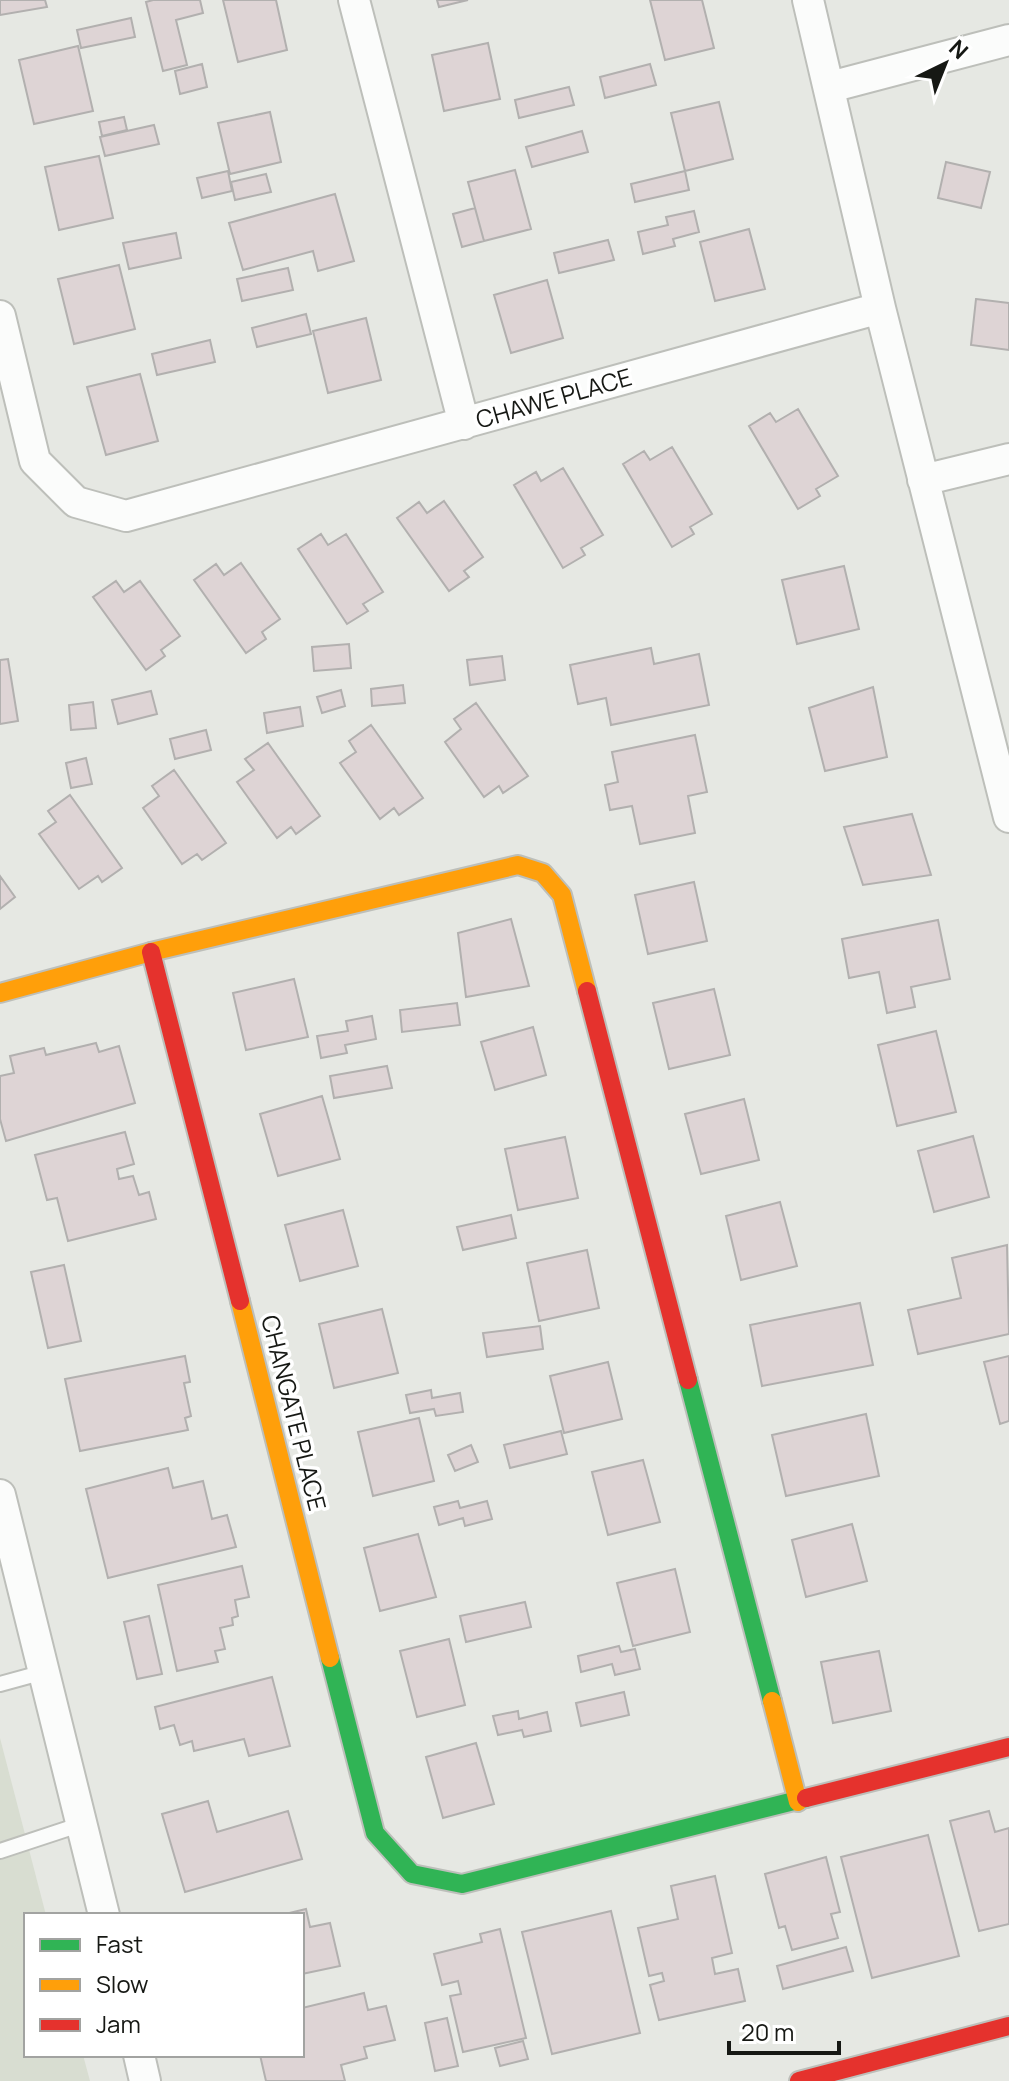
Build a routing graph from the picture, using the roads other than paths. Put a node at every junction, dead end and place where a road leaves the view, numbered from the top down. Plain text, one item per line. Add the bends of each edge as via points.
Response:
1 (354, 0) edge
2 (808, 0) edge
3 (1009, 40) edge
4 (830, 87) junction
5 (880, 308) junction
6 (0, 316) edge
7 (464, 424) junction
8 (1009, 459) edge
9 (923, 480) junction
10 (1009, 817) edge
11 (151, 952) junction
12 (0, 993) edge
13 (0, 1495) edge
14 (44, 1672) junction
15 (0, 1684) edge
16 (1009, 1747) edge
17 (798, 1802) junction
18 (82, 1824) junction
19 (0, 1851) edge
20 (104, 1913) edge
21 (1009, 2026) edge
22 (139, 2057) edge
23 (145, 2081) edge
24 (799, 2081) edge

1 - 7 street, CHAWE PLACE
2 - 4 street
3 - 4 street
4 - 5 street
5 - 7 street, CHAWE PLACE
5 - 9 street
6 - 7 street via 35,461 76,502 126,516
8 - 9 street
9 - 10 street
11 - 12 street
11 - 17 street, CHANGATE PLACE via 375,1833 412,1874 462,1884
11 - 17 street via 518,865 543,873 562,895
13 - 14 street
14 - 15 lane
14 - 18 street
16 - 17 street
18 - 19 lane
18 - 20 street
21 - 24 street
22 - 23 street

